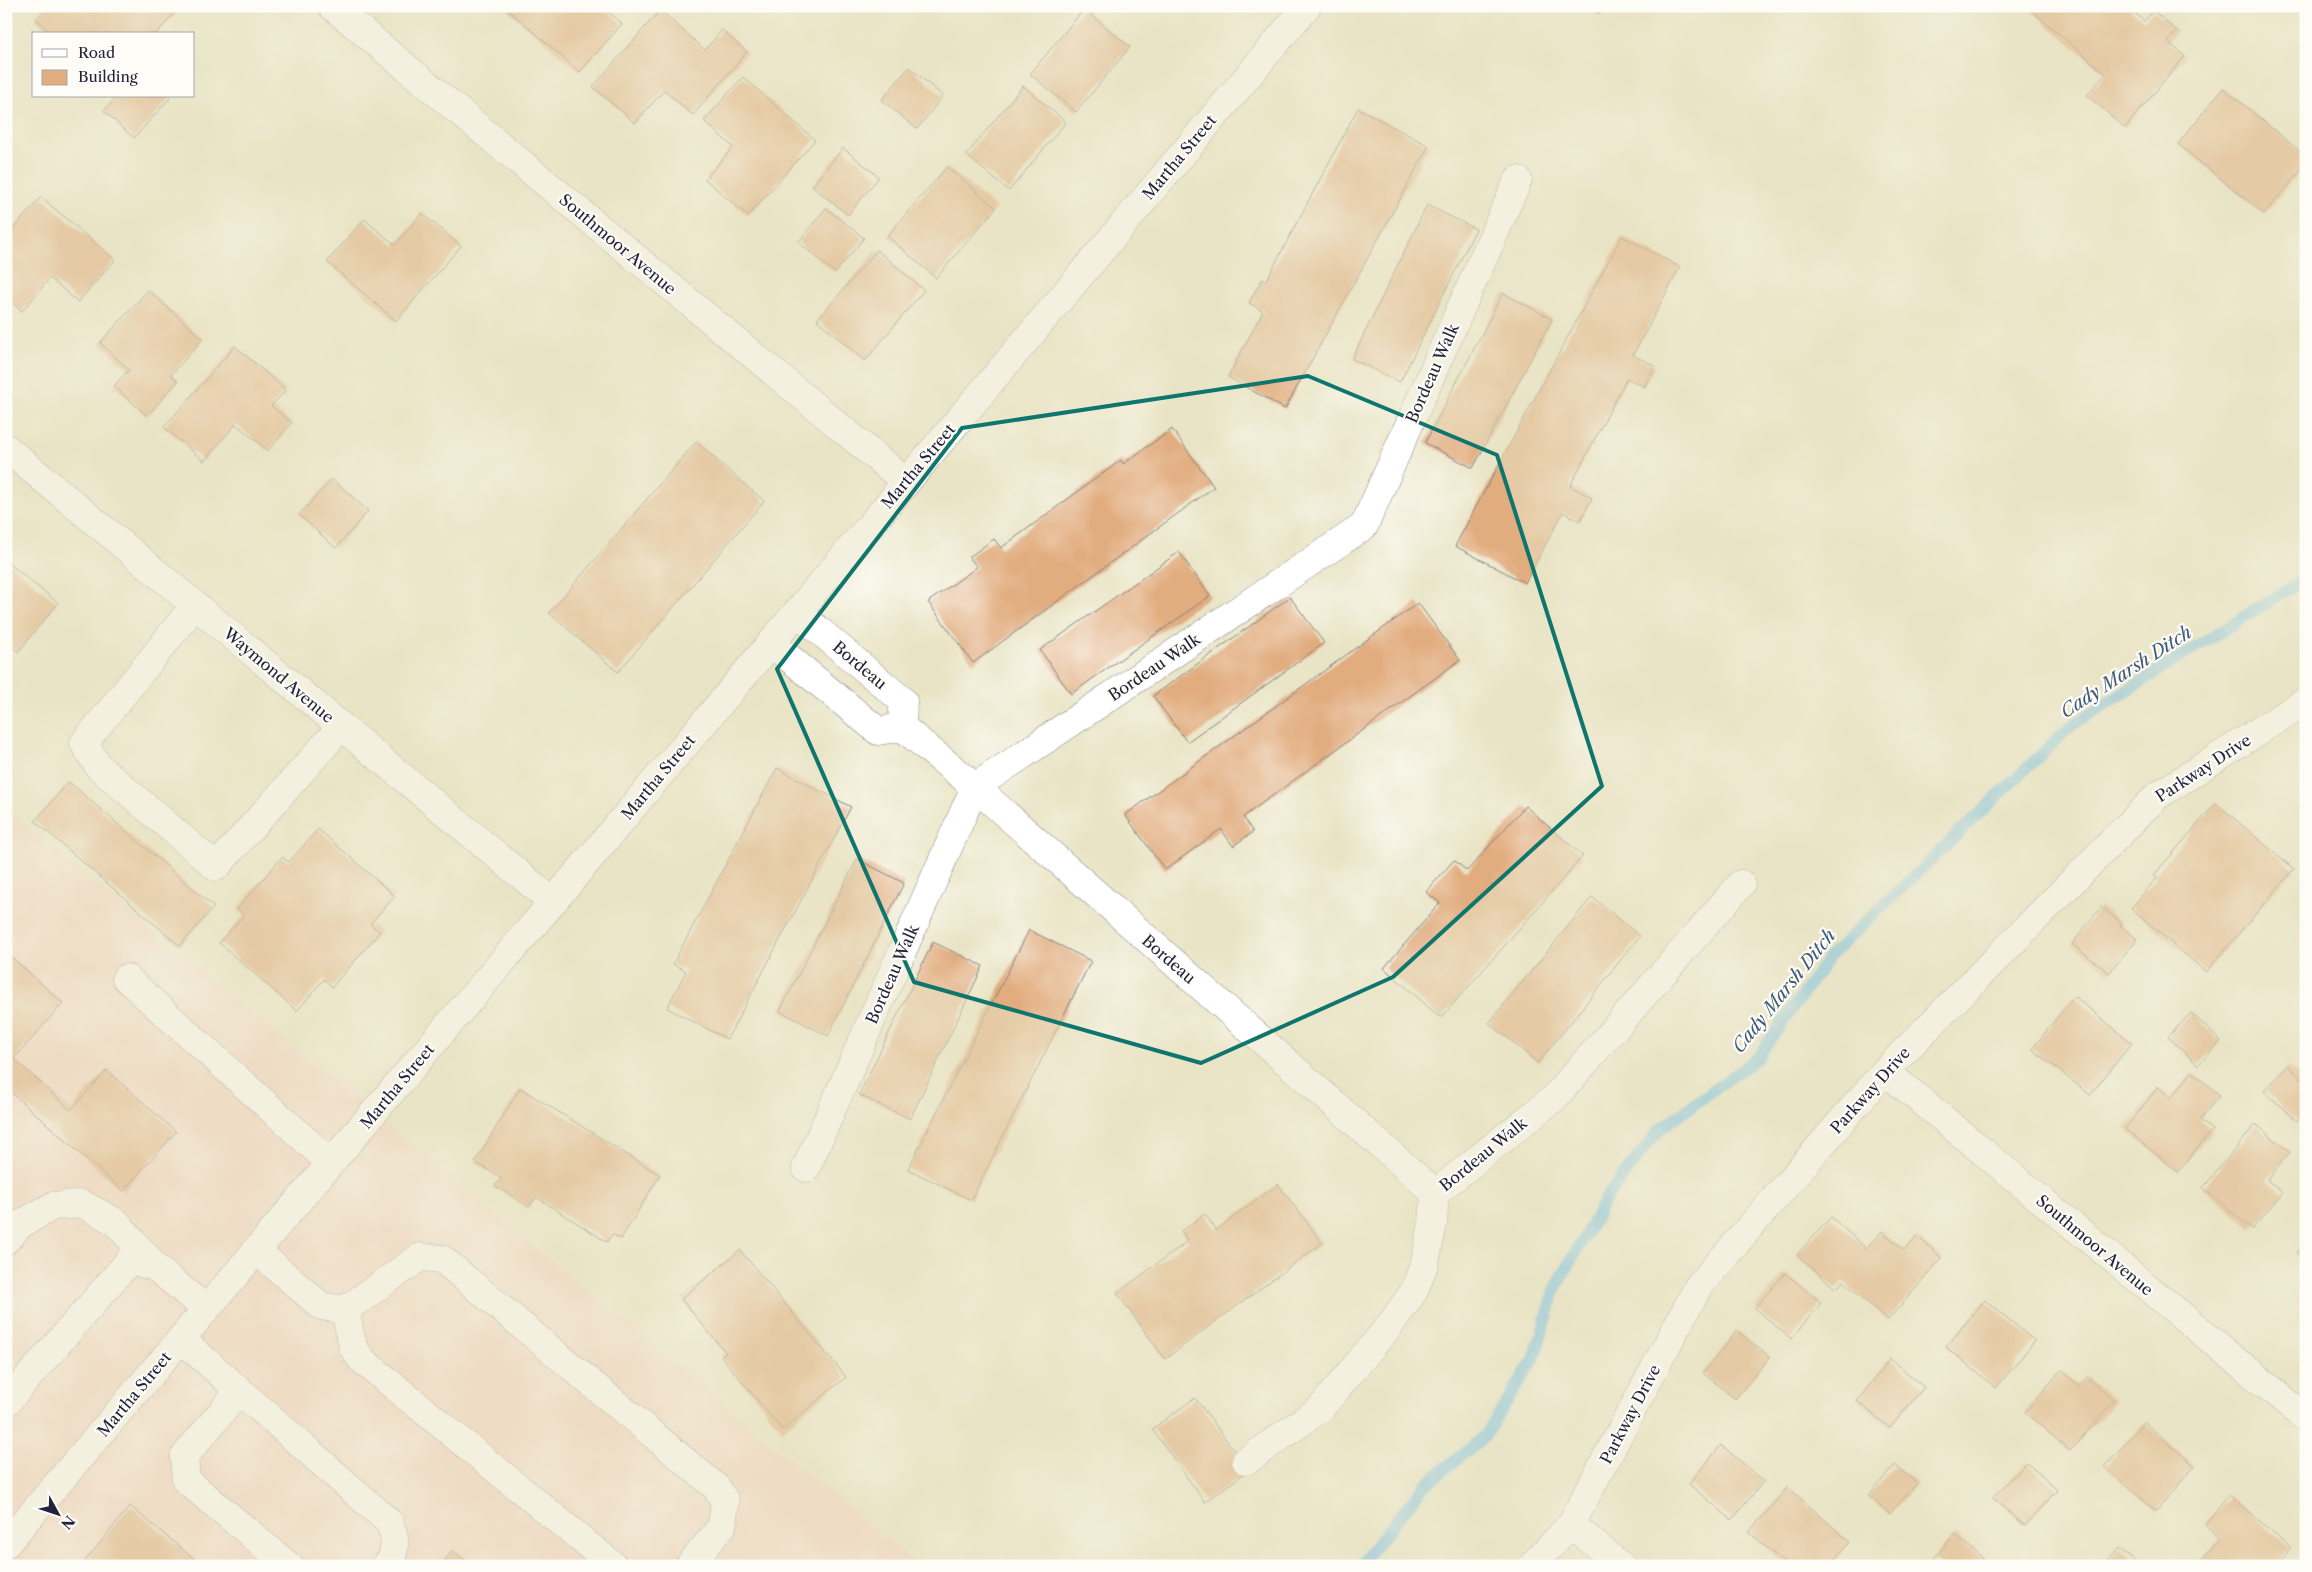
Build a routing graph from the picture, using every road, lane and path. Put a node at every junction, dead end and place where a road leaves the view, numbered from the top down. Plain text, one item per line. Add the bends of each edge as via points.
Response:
1 (332, 6) edge
2 (1307, 6) edge
3 (1518, 180) dead end
4 (6, 448) edge
5 (905, 482) junction
6 (195, 605) junction
7 (797, 612) junction
8 (771, 643) junction
9 (2306, 701) edge
10 (902, 726) junction
11 (342, 727) junction
12 (974, 787) junction
13 (1741, 884) dead end
14 (553, 902) junction
15 (126, 978) dead end
16 (1885, 1071) junction
17 (331, 1163) junction
18 (806, 1168) dead end
19 (1435, 1193) junction
20 (6, 1240) edge
21 (256, 1250) junction
22 (155, 1267) junction
23 (206, 1309) junction
24 (345, 1310) junction
25 (181, 1339) junction
26 (240, 1390) junction
27 (6, 1403) edge
28 (2306, 1418) edge
29 (1246, 1461) dead end
30 (1571, 1524) junction
31 (6, 1544) edge
32 (289, 1566) edge
33 (386, 1566) edge
34 (614, 1566) edge
35 (689, 1566) edge
36 (1532, 1566) edge
37 (1621, 1566) edge

1 - 5 street, Southmoor Avenue
2 - 5 street, Martha Street
3 - 12 street, Bordeau Walk via 1364,526
4 - 6 street, Waymond Avenue
5 - 7 street, Martha Street
6 - 11 street, Waymond Avenue
6 - 11 street via 84,743 98,766 216,867
7 - 8 street, Martha Street
7 - 10 street, Bordeau via 903,701
8 - 10 street via 878,731
8 - 14 street, Martha Street
9 - 16 street, Parkway Drive via 2158,796
10 - 12 street, Bordeau
11 - 14 street, Waymond Avenue
12 - 18 street, Bordeau Walk
12 - 19 street, Bordeau
13 - 19 street, Bordeau Walk via 1554,1098
14 - 17 street, Martha Street
15 - 17 street
16 - 28 street, Southmoor Avenue
16 - 30 street, Parkway Drive via 1698,1287
17 - 21 street, Martha Street
19 - 29 street, Bordeau Walk via 1425,1262 1414,1291 1320,1409
20 - 22 street via 21,1224 53,1206 82,1204 116,1222
21 - 23 street, Martha Street
21 - 24 street via 321,1306
22 - 23 street
22 - 27 street via 130,1260
23 - 25 street, Martha Street
24 - 34 street via 354,1347 362,1360
24 - 35 street via 420,1256 442,1259 716,1488 724,1501 722,1526
25 - 26 street
25 - 31 street, Martha Street
26 - 32 street via 184,1457 186,1480
26 - 33 street via 389,1522 396,1539
30 - 36 street, Parkway Drive
30 - 37 street

